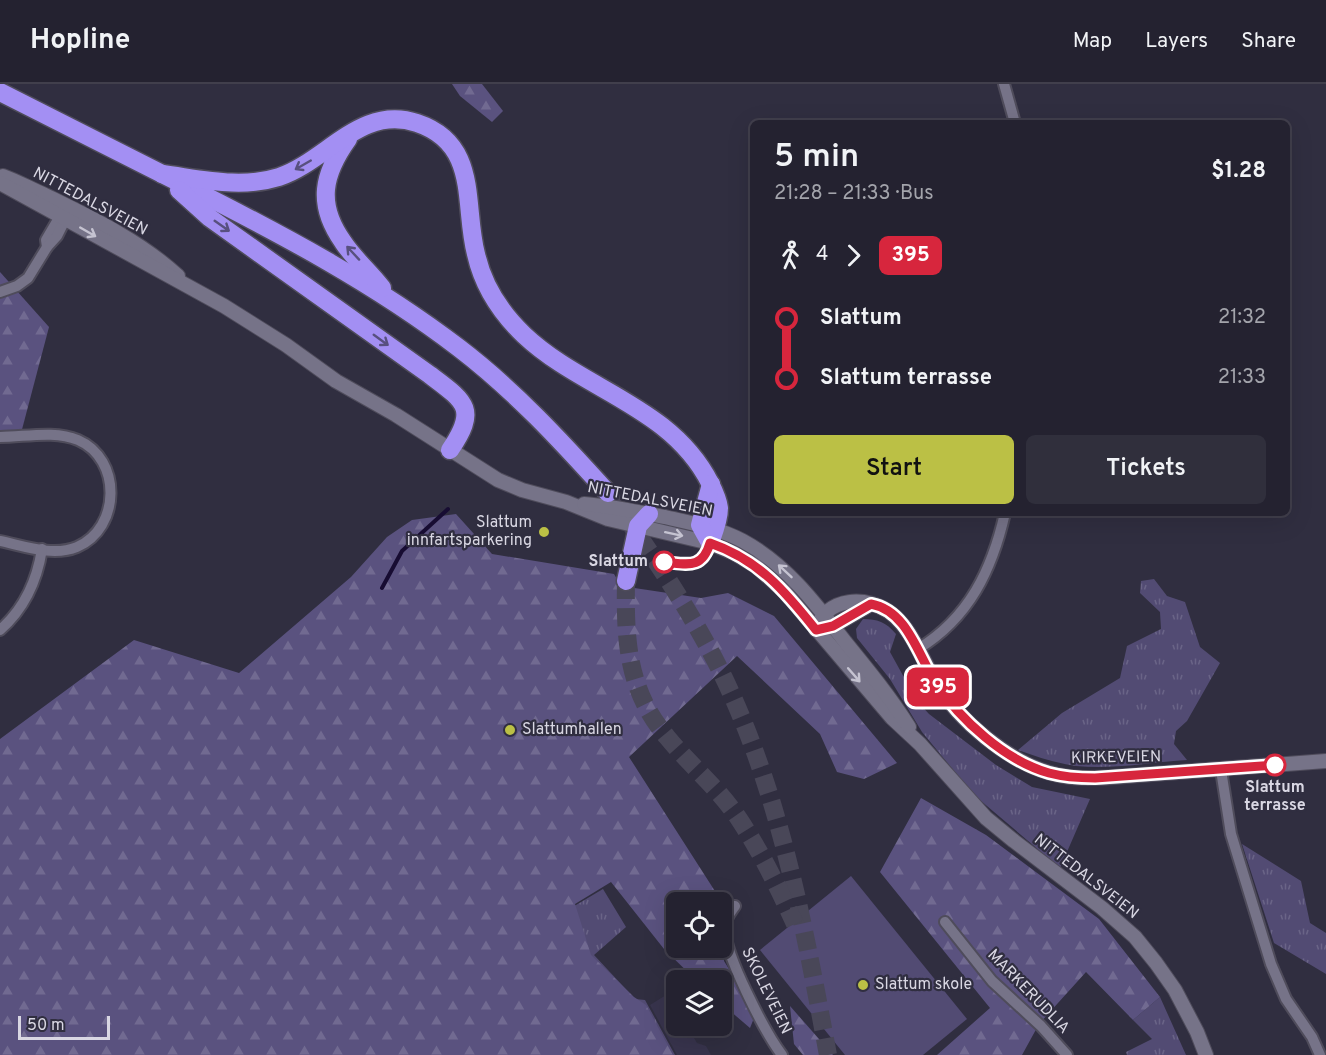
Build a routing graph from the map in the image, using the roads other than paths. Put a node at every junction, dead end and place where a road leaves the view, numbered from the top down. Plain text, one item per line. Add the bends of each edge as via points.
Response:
1 (1004, 84) edge
2 (0, 92) edge
3 (1014, 120) edge
4 (352, 132) junction
5 (162, 174) junction
6 (0, 175) edge
7 (0, 183) edge
8 (65, 214) junction
9 (0, 292) edge
10 (390, 298) junction
11 (0, 437) edge
12 (450, 450) junction
13 (608, 493) tunnel mouth
14 (1004, 516) edge
15 (643, 520) junction
16 (708, 532) junction
17 (0, 541) edge
18 (42, 549) junction
19 (626, 581) tunnel mouth
20 (871, 604) junction
21 (824, 614) junction
22 (833, 626) junction
23 (0, 630) edge
24 (816, 630) junction
25 (918, 650) junction
26 (920, 744) junction
27 (1326, 760) edge
28 (1221, 770) junction
29 (735, 906) dead end
30 (945, 922) dead end
31 (782, 1055) edge
32 (1067, 1055) edge
33 (1206, 1055) edge
34 (1320, 1055) edge

1 - 3 street
2 - 5 highway
4 -> 5 highway via 301,166 270,179 236,183
10 -> 4 highway via 343,243 328,209 330,167
4 - 16 highway via 376,121 399,119 424,125 445,140 464,169 475,254 502,310 548,354 662,425 693,456 711,484
5 - 10 highway
5 -> 12 highway via 210,218 451,392 462,404 466,422
6 - 8 main road, NITTEDALSVEIEN
7 - 8 main road, NITTEDALSVEIEN
8 - 9 street via 46,240 47,248 33,272 22,283
8 - 12 main road, NITTEDALSVEIEN via 274,337 336,381
10 - 13 highway via 498,381
11 - 18 street via 46,435 76,439 97,455 110,478 111,505 89,540 59,551
12 - 15 main road, NITTEDALSVEIEN via 510,486 566,502 611,506
14 - 25 street via 992,560 968,605
15 - 16 main road, NITTEDALSVEIEN
15 -> 16 main road, NITTEDALSVEIEN
15 - 19 highway
21 -> 16 main road, NITTEDALSVEIEN via 776,563 747,544
16 - 24 main road, NITTEDALSVEIEN via 761,570
17 - 18 street
18 - 23 street via 27,598
20 - 21 main road, KIRKEVEIEN via 850,600
20 - 22 main road
20 - 25 main road, KIRKEVEIEN via 897,618
21 - 22 main road, NITTEDALSVEIEN
21 - 24 main road
22 - 24 main road
22 - 26 main road, NITTEDALSVEIEN
24 -> 26 main road, NITTEDALSVEIEN via 892,718
25 - 28 main road, KIRKEVEIEN via 934,680 961,715 1002,748 1036,768 1059,776 1095,778
26 - 33 main road, NITTEDALSVEIEN via 986,818 1135,937 1175,990
27 - 28 main road, KIRKEVEIEN
28 - 34 street via 1231,834 1271,964 1286,999
29 - 31 street, SKOLEVEIEN via 727,917 726,940 739,974
30 - 32 street, MARKERUDLIA via 992,981

